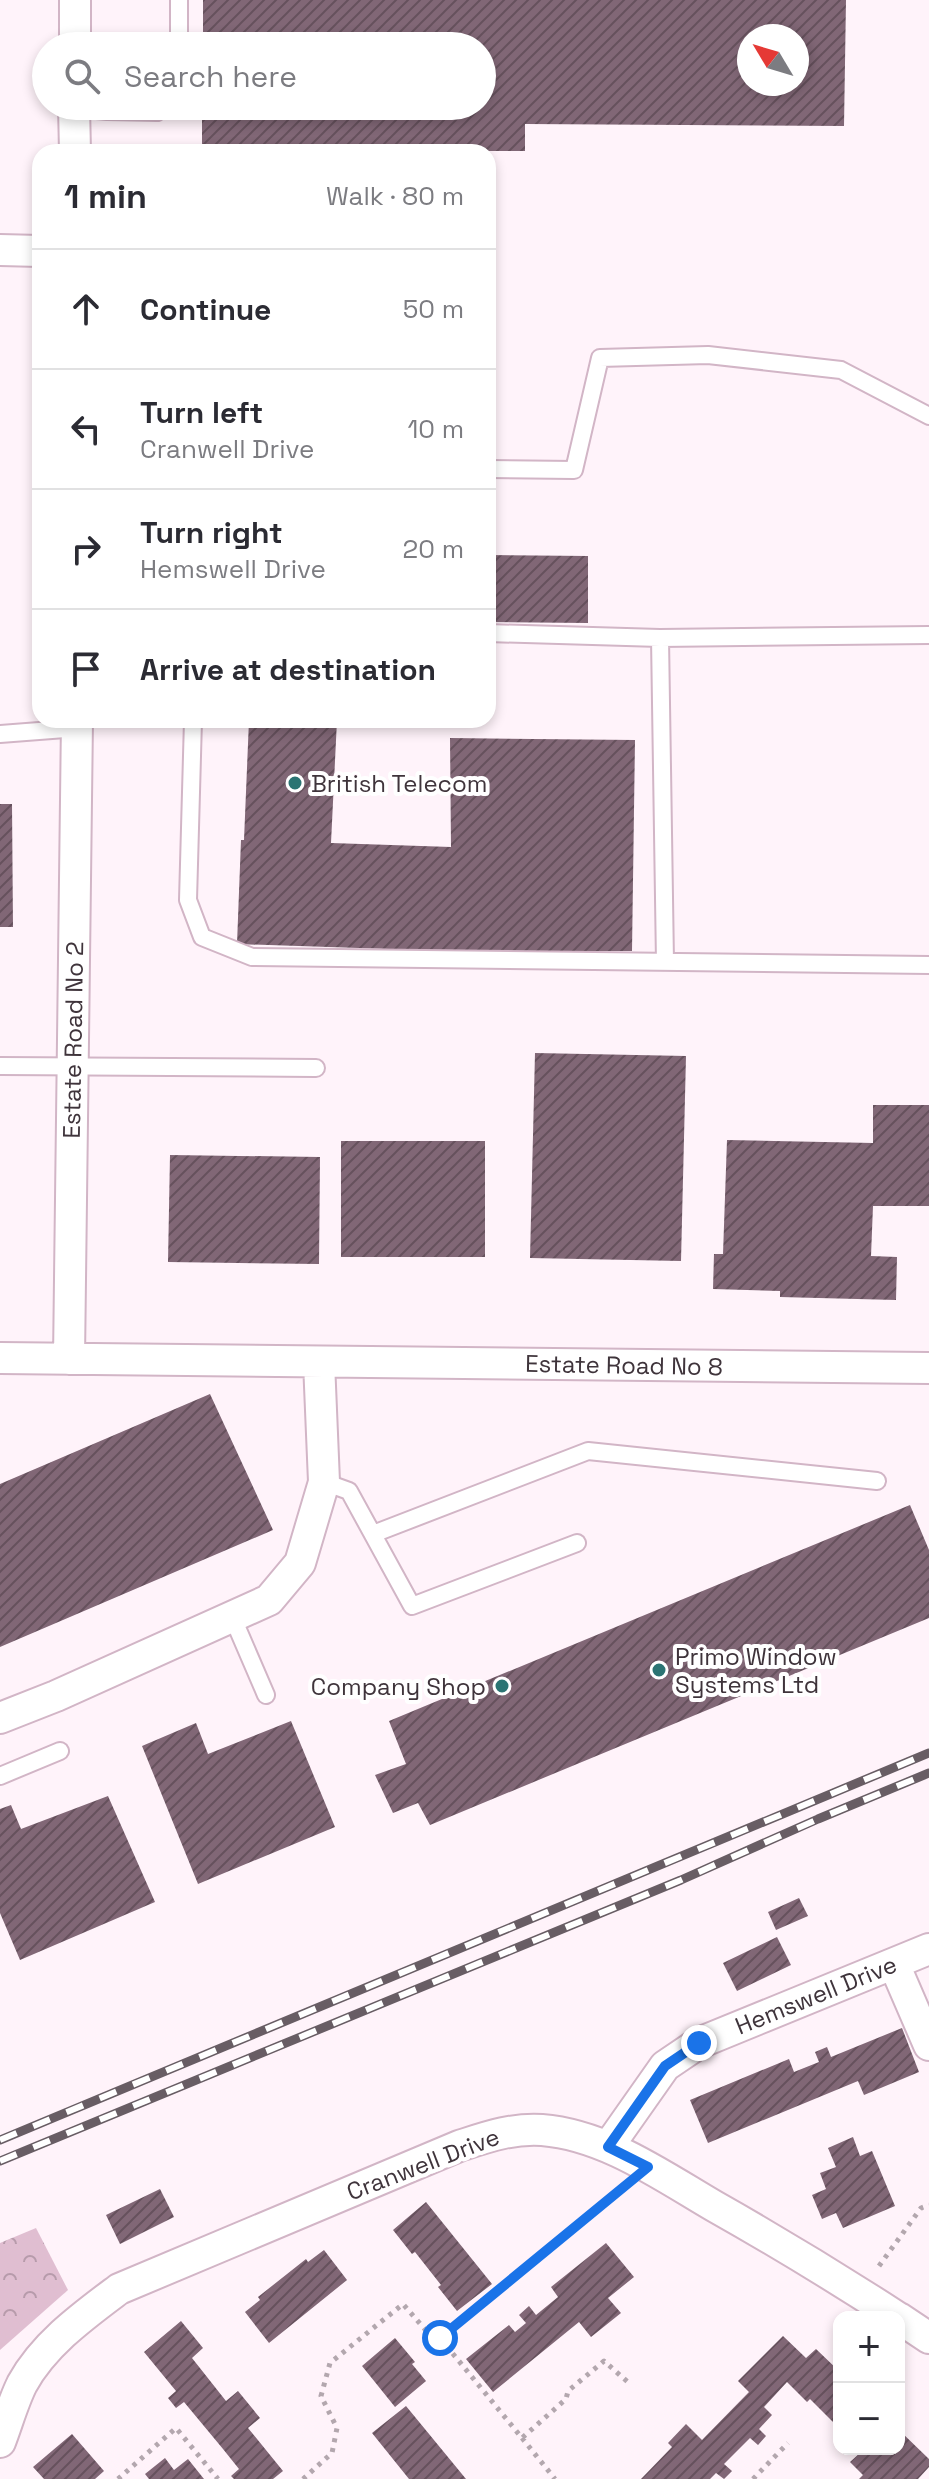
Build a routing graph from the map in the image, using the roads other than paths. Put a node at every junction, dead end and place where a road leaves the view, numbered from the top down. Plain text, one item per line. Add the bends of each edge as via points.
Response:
1 (75, 0) edge
2 (179, 0) edge
3 (75, 32) edge
4 (179, 32) edge
5 (74, 120) edge
6 (75, 144) edge
7 (0, 250) edge
8 (32, 251) edge
9 (929, 416) edge
10 (496, 469) edge
11 (496, 633) edge
12 (929, 635) edge
13 (660, 638) junction
14 (46, 728) edge
15 (77, 728) edge
16 (193, 728) edge
17 (0, 734) edge
18 (665, 962) junction
19 (929, 965) edge
20 (72, 1065) junction
21 (0, 1066) edge
22 (316, 1068) dead end
23 (0, 1358) edge
24 (69, 1359) junction
25 (319, 1362) junction
26 (929, 1368) edge
27 (877, 1481) dead end
28 (324, 1482) junction
29 (373, 1534) junction
30 (577, 1543) dead end
31 (232, 1616) junction
32 (266, 1695) dead end
33 (0, 1718) edge
34 (60, 1751) dead end
35 (0, 1776) edge
36 (929, 1949) edge
37 (894, 1964) junction
38 (929, 2045) edge
39 (608, 2147) junction
40 (887, 2311) edge
41 (905, 2323) edge
42 (929, 2338) edge
43 (0, 2442) edge

1 - 3 street
2 - 4 lane
5 - 6 street
7 - 8 street
9 - 10 lane via 841,370 708,355 600,358 574,470
11 - 13 lane
12 - 13 lane
13 - 18 lane
14 - 17 lane
15 - 20 street, Estate Road No 2
16 - 18 lane via 188,900 202,937 252,957
18 - 19 lane
20 - 21 lane
20 - 22 lane
20 - 24 street, Estate Road No 2
23 - 24 street, Estate Road No 8
24 - 25 street, Estate Road No 8
25 - 26 street, Estate Road No 8
25 - 28 street
27 - 29 lane via 588,1451
28 - 29 lane via 349,1491
28 - 31 street via 300,1563 269,1600
29 - 30 lane via 412,1606
31 - 32 lane
31 - 33 street
34 - 35 lane
36 - 37 street, Hemswell Drive
37 - 38 street
37 - 39 street, Hemswell Drive via 699,2043 665,2066
39 - 40 street, Cranwell Drive
39 - 43 street, Cranwell Drive via 542,2130 503,2131 119,2289 41,2355 22,2385
41 - 42 street, Cranwell Drive

